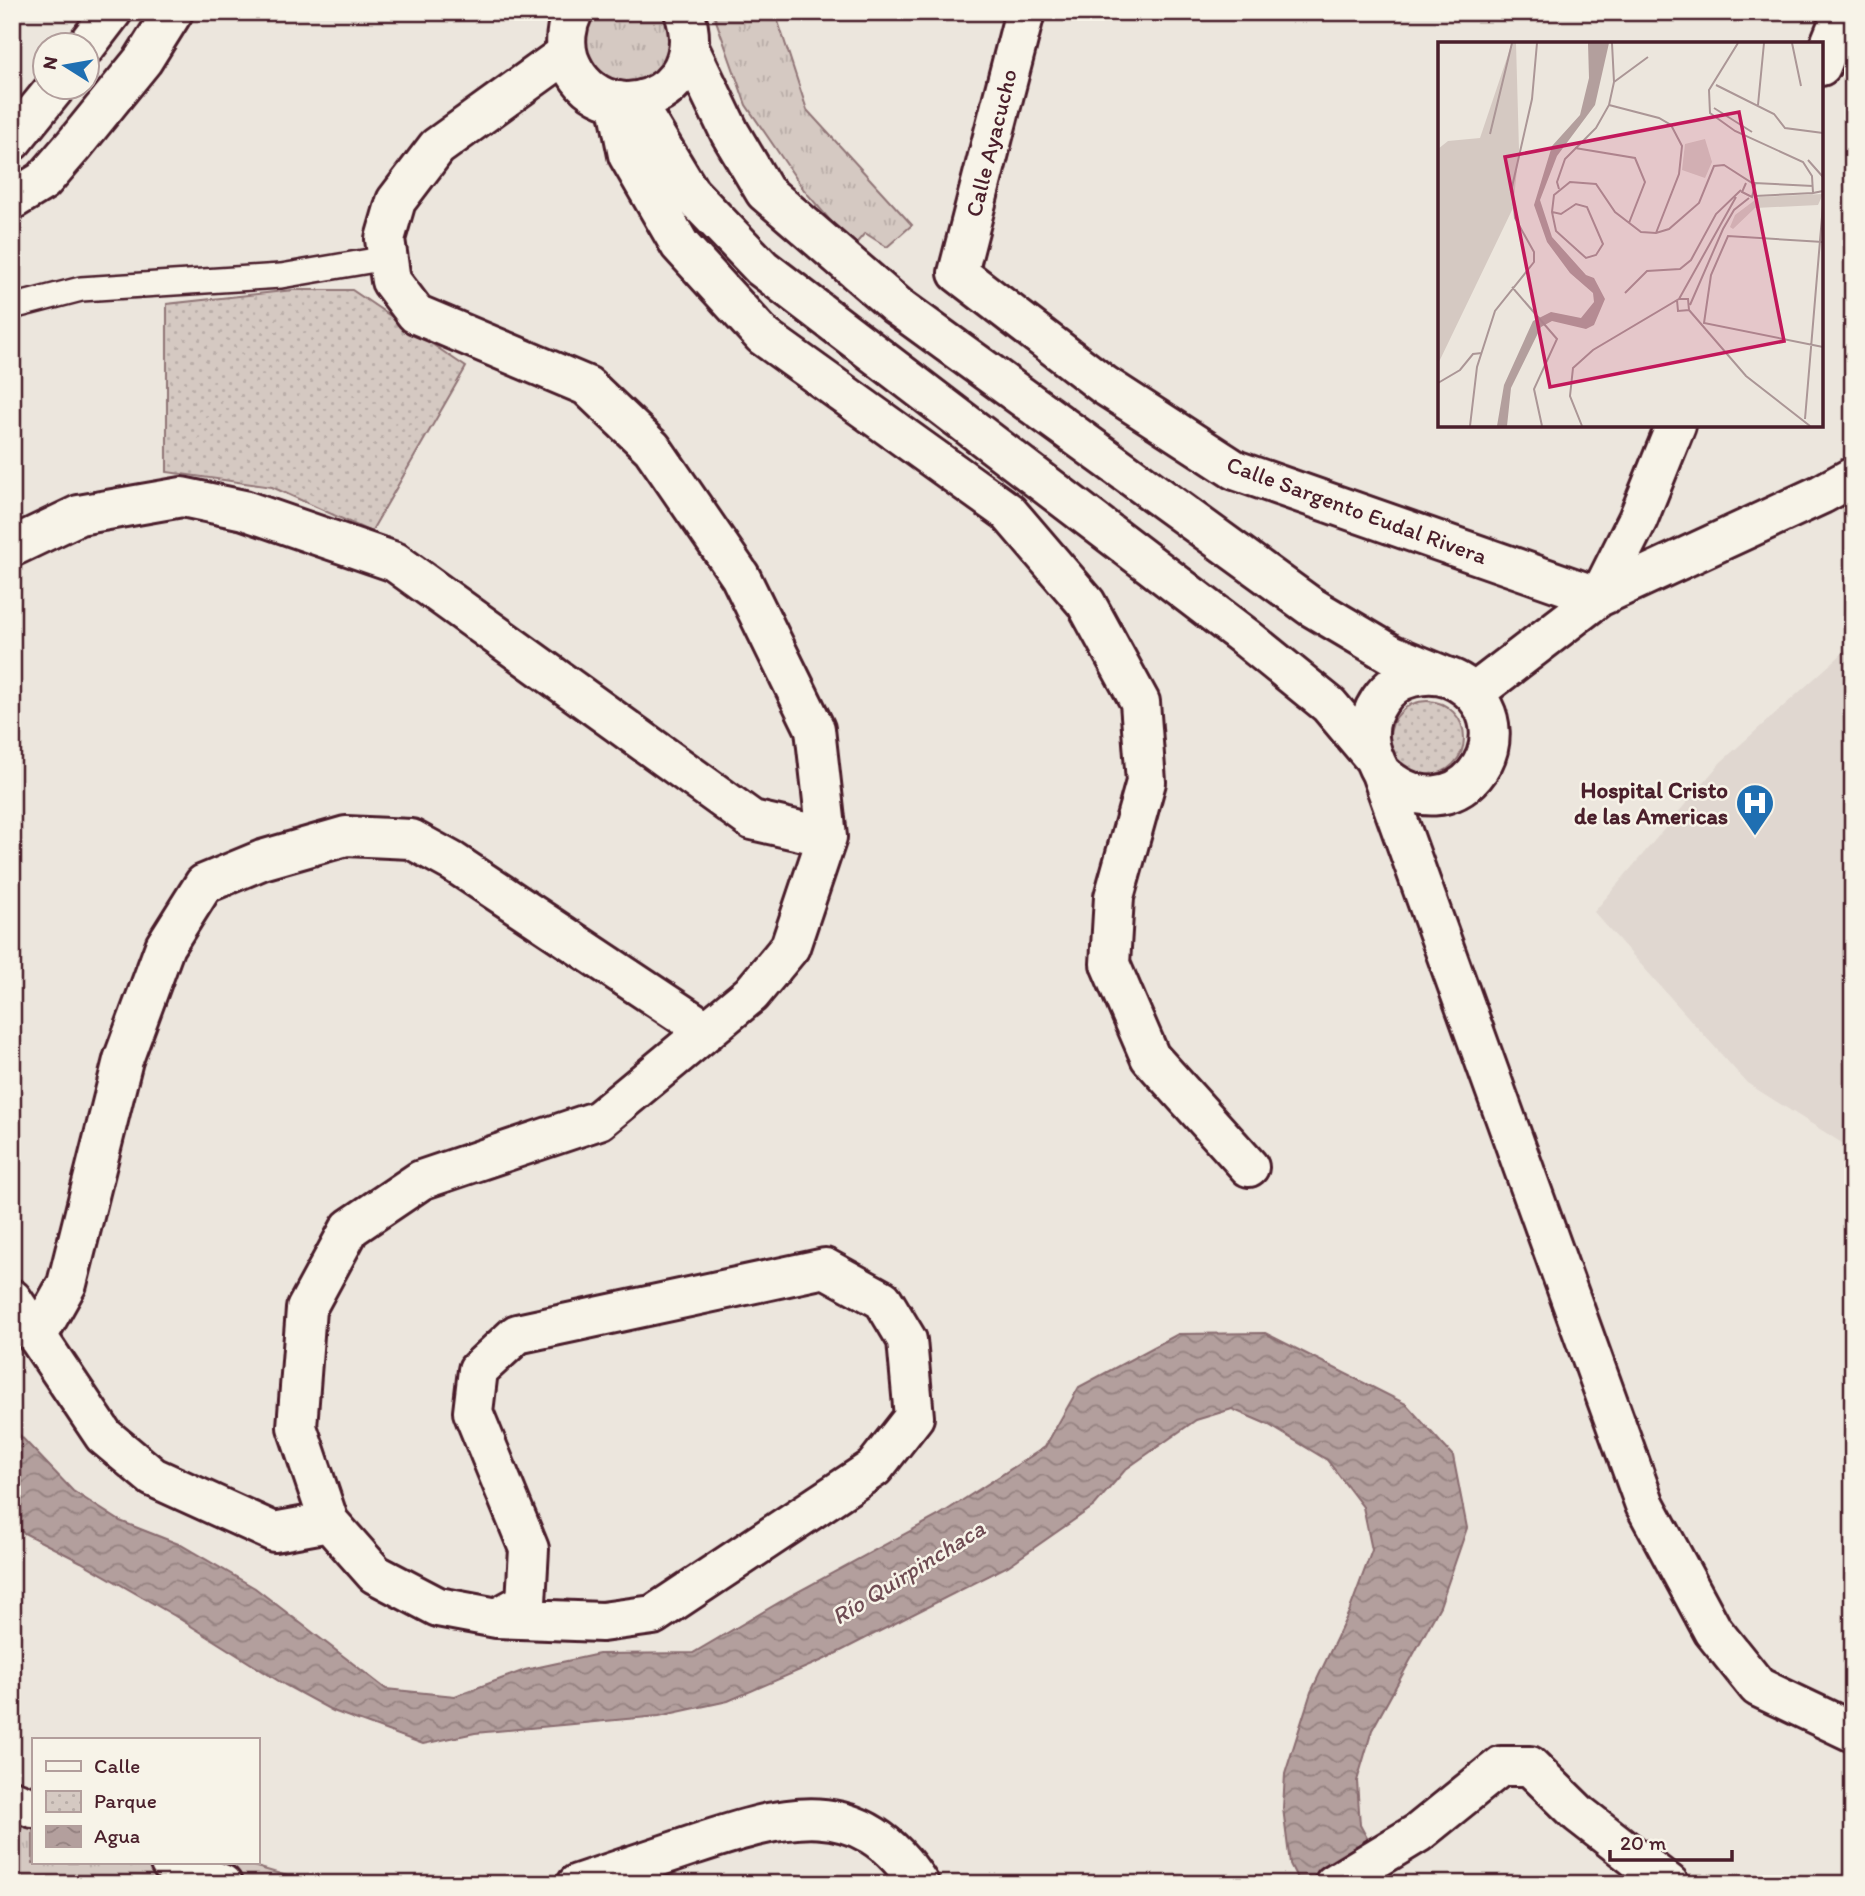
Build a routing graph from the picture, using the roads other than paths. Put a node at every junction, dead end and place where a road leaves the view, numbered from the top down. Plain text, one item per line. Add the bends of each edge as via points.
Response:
1 (112, 12) edge
2 (173, 12) edge
3 (573, 12) edge
4 (684, 12) edge
5 (1025, 12) edge
6 (1843, 12) edge
7 (97, 32) edge
8 (690, 50) junction
9 (567, 53) junction
10 (1823, 61) edge
11 (626, 101) junction
12 (44, 102) edge
13 (12, 141) edge
14 (12, 200) edge
15 (387, 258) junction
16 (958, 273) joint
17 (12, 307) edge
18 (1675, 427) edge
19 (1853, 477) edge
20 (12, 547) edge
21 (1599, 597) junction
22 (1459, 684) junction
23 (1377, 765) junction
24 (827, 837) junction
25 (707, 1031) junction
26 (1249, 1167) dead end
27 (12, 1299) edge
28 (37, 1336) junction
29 (329, 1522) junction
30 (497, 1618) junction
31 (1853, 1732) edge
32 (12, 1800) edge
33 (32, 1808) edge
34 (172, 1864) edge
35 (222, 1884) edge
36 (576, 1884) edge
37 (919, 1884) edge
38 (1334, 1884) edge
39 (1669, 1884) edge

1 - 7 main road
2 - 14 main road via 143,61 74,145 43,181
3 - 9 main road via 566,35
4 - 8 main road
5 - 16 main road, Calle Ayacucho
6 - 10 main road
8 - 11 main road via 671,85 654,96
8 - 22 main road via 765,192 897,306 1310,606 1391,654
9 - 11 main road via 584,85 600,95
9 - 15 main road via 437,147 396,201 385,239
11 - 23 main road via 690,193 762,268 1244,636 1329,705
11 - 26 main road via 628,155 680,245 764,336 1008,512 1086,603 1140,702 1146,782 1114,897 1110,964 1150,1057
12 - 13 main road
15 - 17 lane via 281,276 81,289
15 - 24 main road via 391,281 416,314 587,386 652,448 740,576 815,729
16 - 21 main road, Calle Sargento Eudal Rivera via 1104,385 1235,470
18 - 21 main road via 1638,519
19 - 21 main road
20 - 24 main road via 79,515 182,497 244,510 395,562 752,820
21 - 22 main road
22 - 23 main road via 1425,674 1391,688 1370,719 1369,738
22 - 23 main road via 1485,709 1490,728 1482,766 1469,781 1433,797 1414,794 1396,787
23 - 31 main road via 1645,1505 1713,1631 1758,1687
24 - 25 main road via 790,947 751,994
25 - 28 main road via 453,862 411,839 346,836 262,860 204,884 165,946 127,1047 67,1284
25 - 29 main road via 599,1121 421,1180 350,1228 306,1308 297,1427
27 - 28 main road
28 - 29 main road via 104,1436 153,1477 274,1532
29 - 30 main road via 375,1574 438,1607
30 - 30 main road via 526,1601 529,1549 473,1412 478,1370 517,1334 825,1268 883,1300 907,1340 914,1417 874,1468 653,1615 602,1622
32 - 33 main road
34 - 35 main road
36 - 37 main road via 787,1818 828,1819 866,1829 904,1859
38 - 39 main road via 1418,1833 1500,1766 1530,1766 1579,1814

